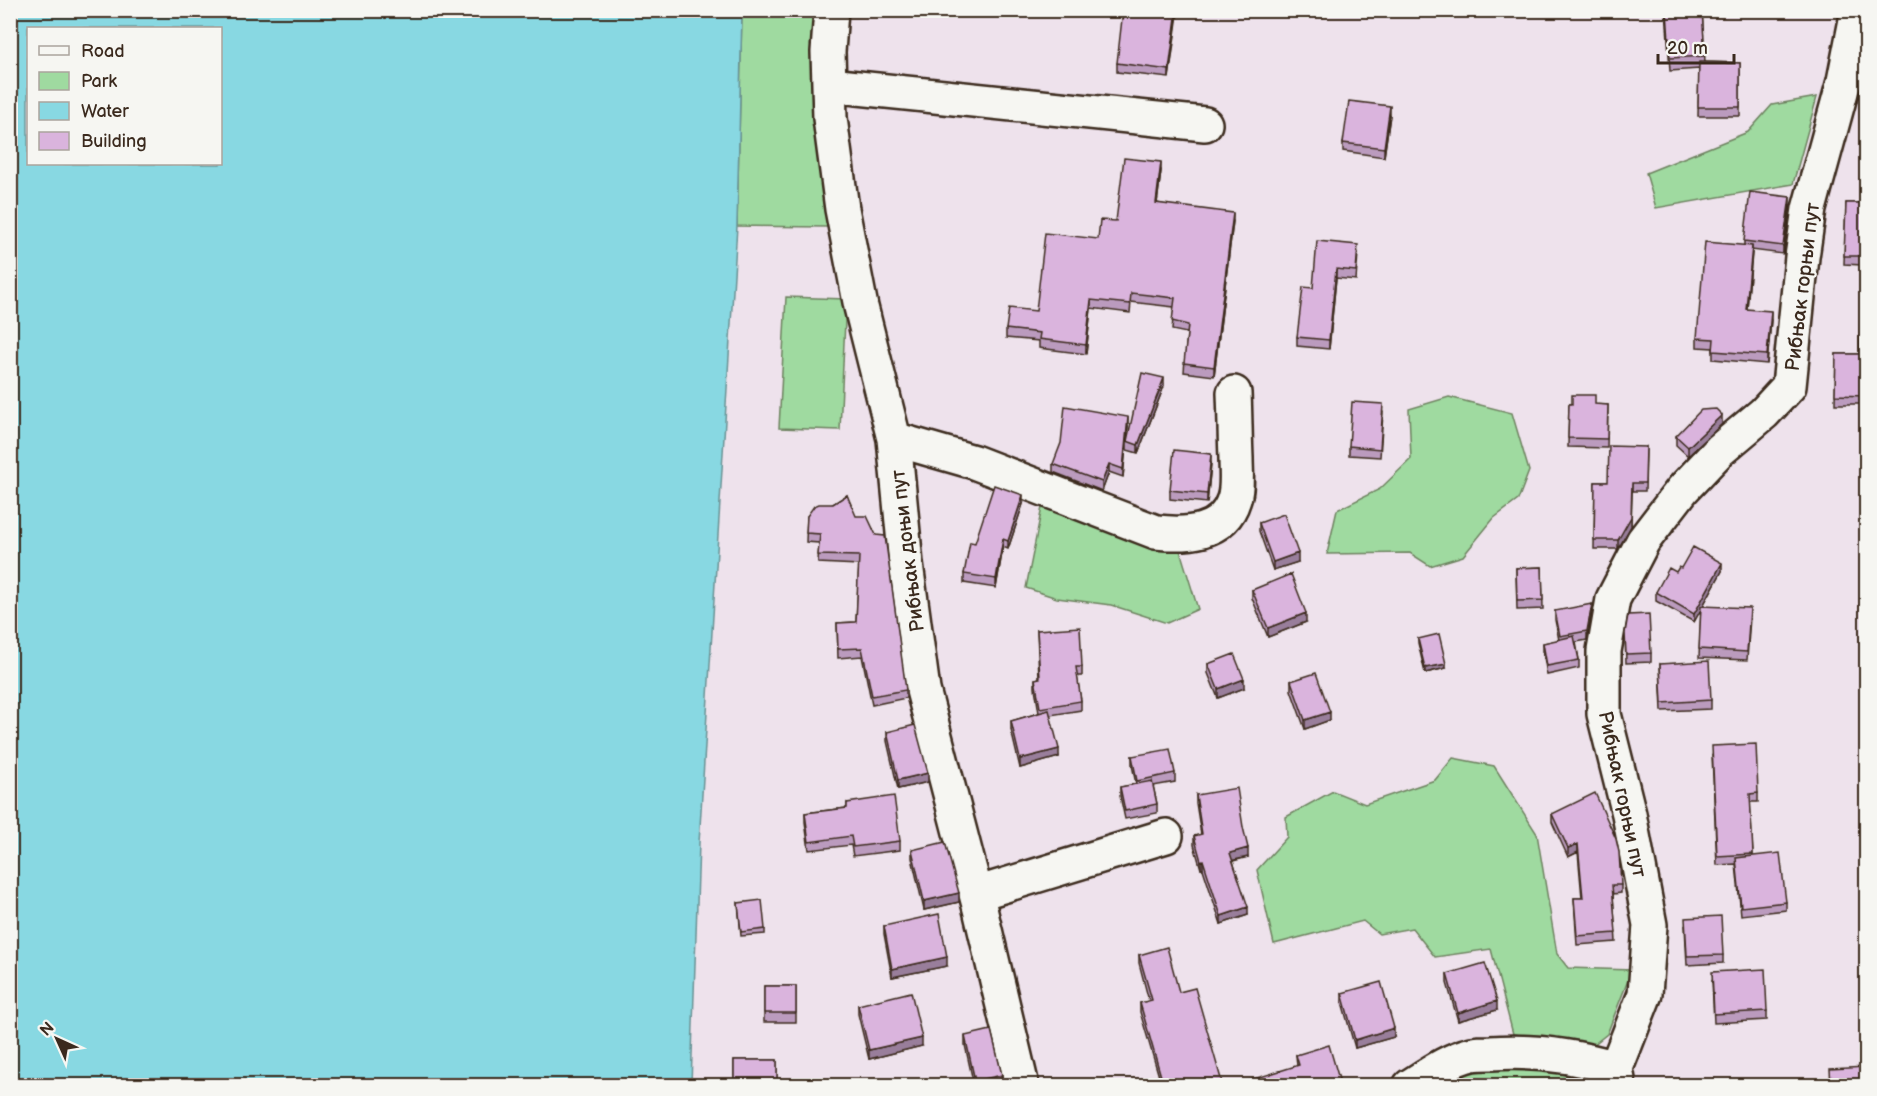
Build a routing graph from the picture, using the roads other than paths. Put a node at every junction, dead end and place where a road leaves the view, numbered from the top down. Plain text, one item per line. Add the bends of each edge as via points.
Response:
1 (831, 10) edge
2 (1858, 10) edge
3 (829, 85) junction
4 (1206, 124) dead end
5 (1234, 393) dead end
6 (894, 439) junction
7 (1166, 836) dead end
8 (976, 894) junction
9 (1617, 1077) edge
10 (1022, 1086) edge
11 (1410, 1086) edge

1 - 3 street, Рибњак доњи пут
2 - 9 street, Рибњак горњи пут via 1844,81 1809,209 1789,386 1683,489 1643,541 1613,599 1604,651 1604,714 1629,814 1650,925 1645,994
3 - 4 street
3 - 6 street, Рибњак доњи пут via 842,209 861,307
5 - 6 street via 1234,500 1226,515 1203,531 1156,532 974,462
6 - 8 street, Рибњак доњи пут via 923,690
7 - 8 street
8 - 10 street, Рибњак доњи пут
9 - 11 street, Рибњак горњи пут via 1592,1061 1512,1051 1472,1054

